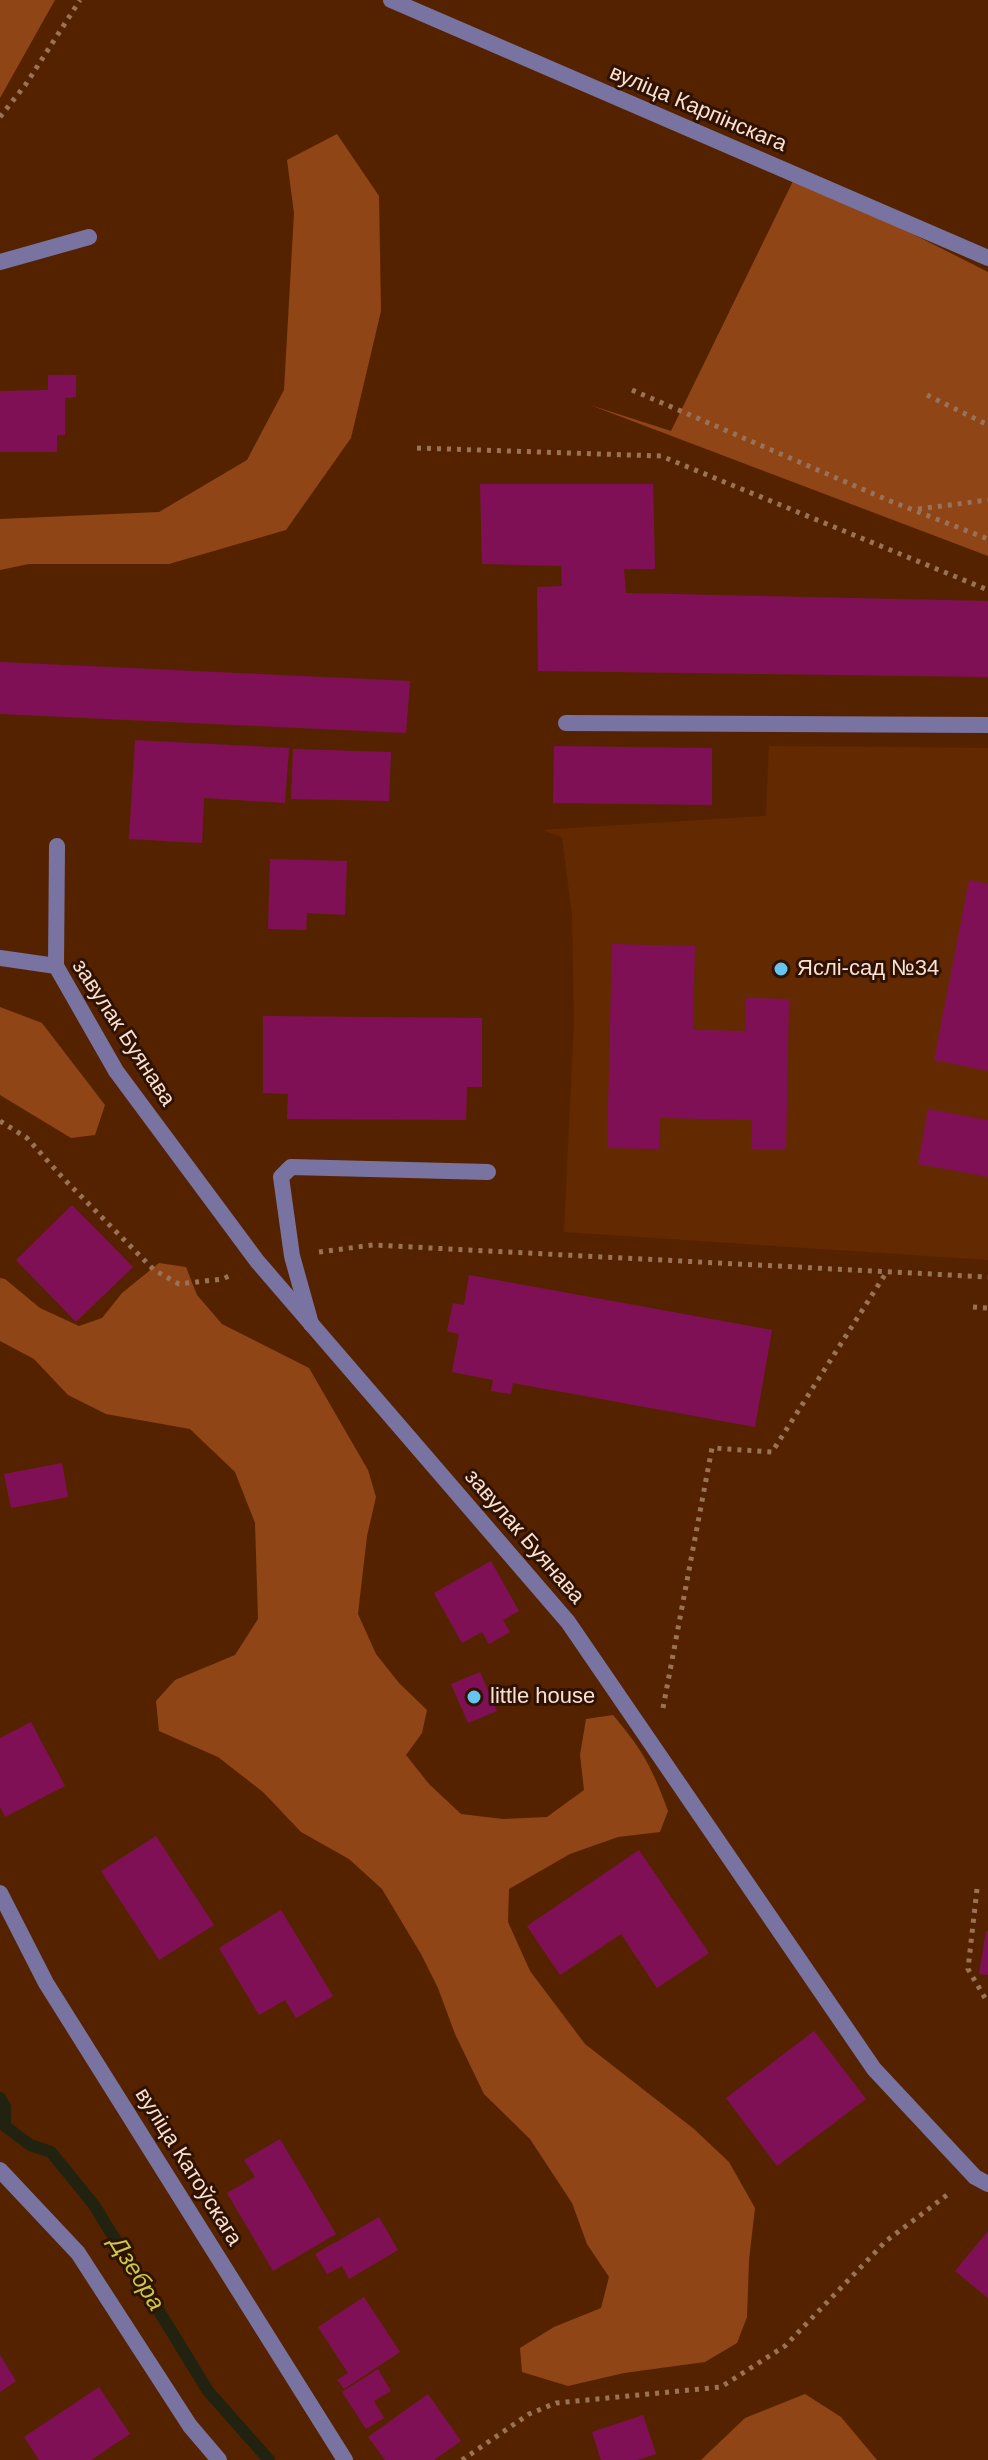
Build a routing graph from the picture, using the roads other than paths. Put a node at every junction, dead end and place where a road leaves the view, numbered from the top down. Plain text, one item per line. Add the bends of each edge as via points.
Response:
1 (391, 0) edge
2 (89, 237) dead end
3 (988, 258) edge
4 (0, 262) edge
5 (566, 723) dead end
6 (988, 725) edge
7 (57, 846) dead end
8 (0, 958) edge
9 (56, 966) junction
10 (488, 1172) dead end
11 (311, 1324) junction
12 (0, 1893) edge
13 (0, 2170) edge
14 (988, 2184) edge
15 (219, 2460) edge
16 (345, 2460) edge

1 - 3 street, вуліца Карпінскага
2 - 4 street
5 - 6 street
7 - 9 street
8 - 9 street, завулак Буянава
9 - 11 street, завулак Буянава via 116,1071 257,1261
10 - 11 street via 291,1167 281,1177 292,1256
11 - 14 street, завулак Буянава via 568,1622 874,2069 975,2177
12 - 16 street, вуліца Катоўскага via 46,1983
13 - 15 street via 78,2253 190,2426

